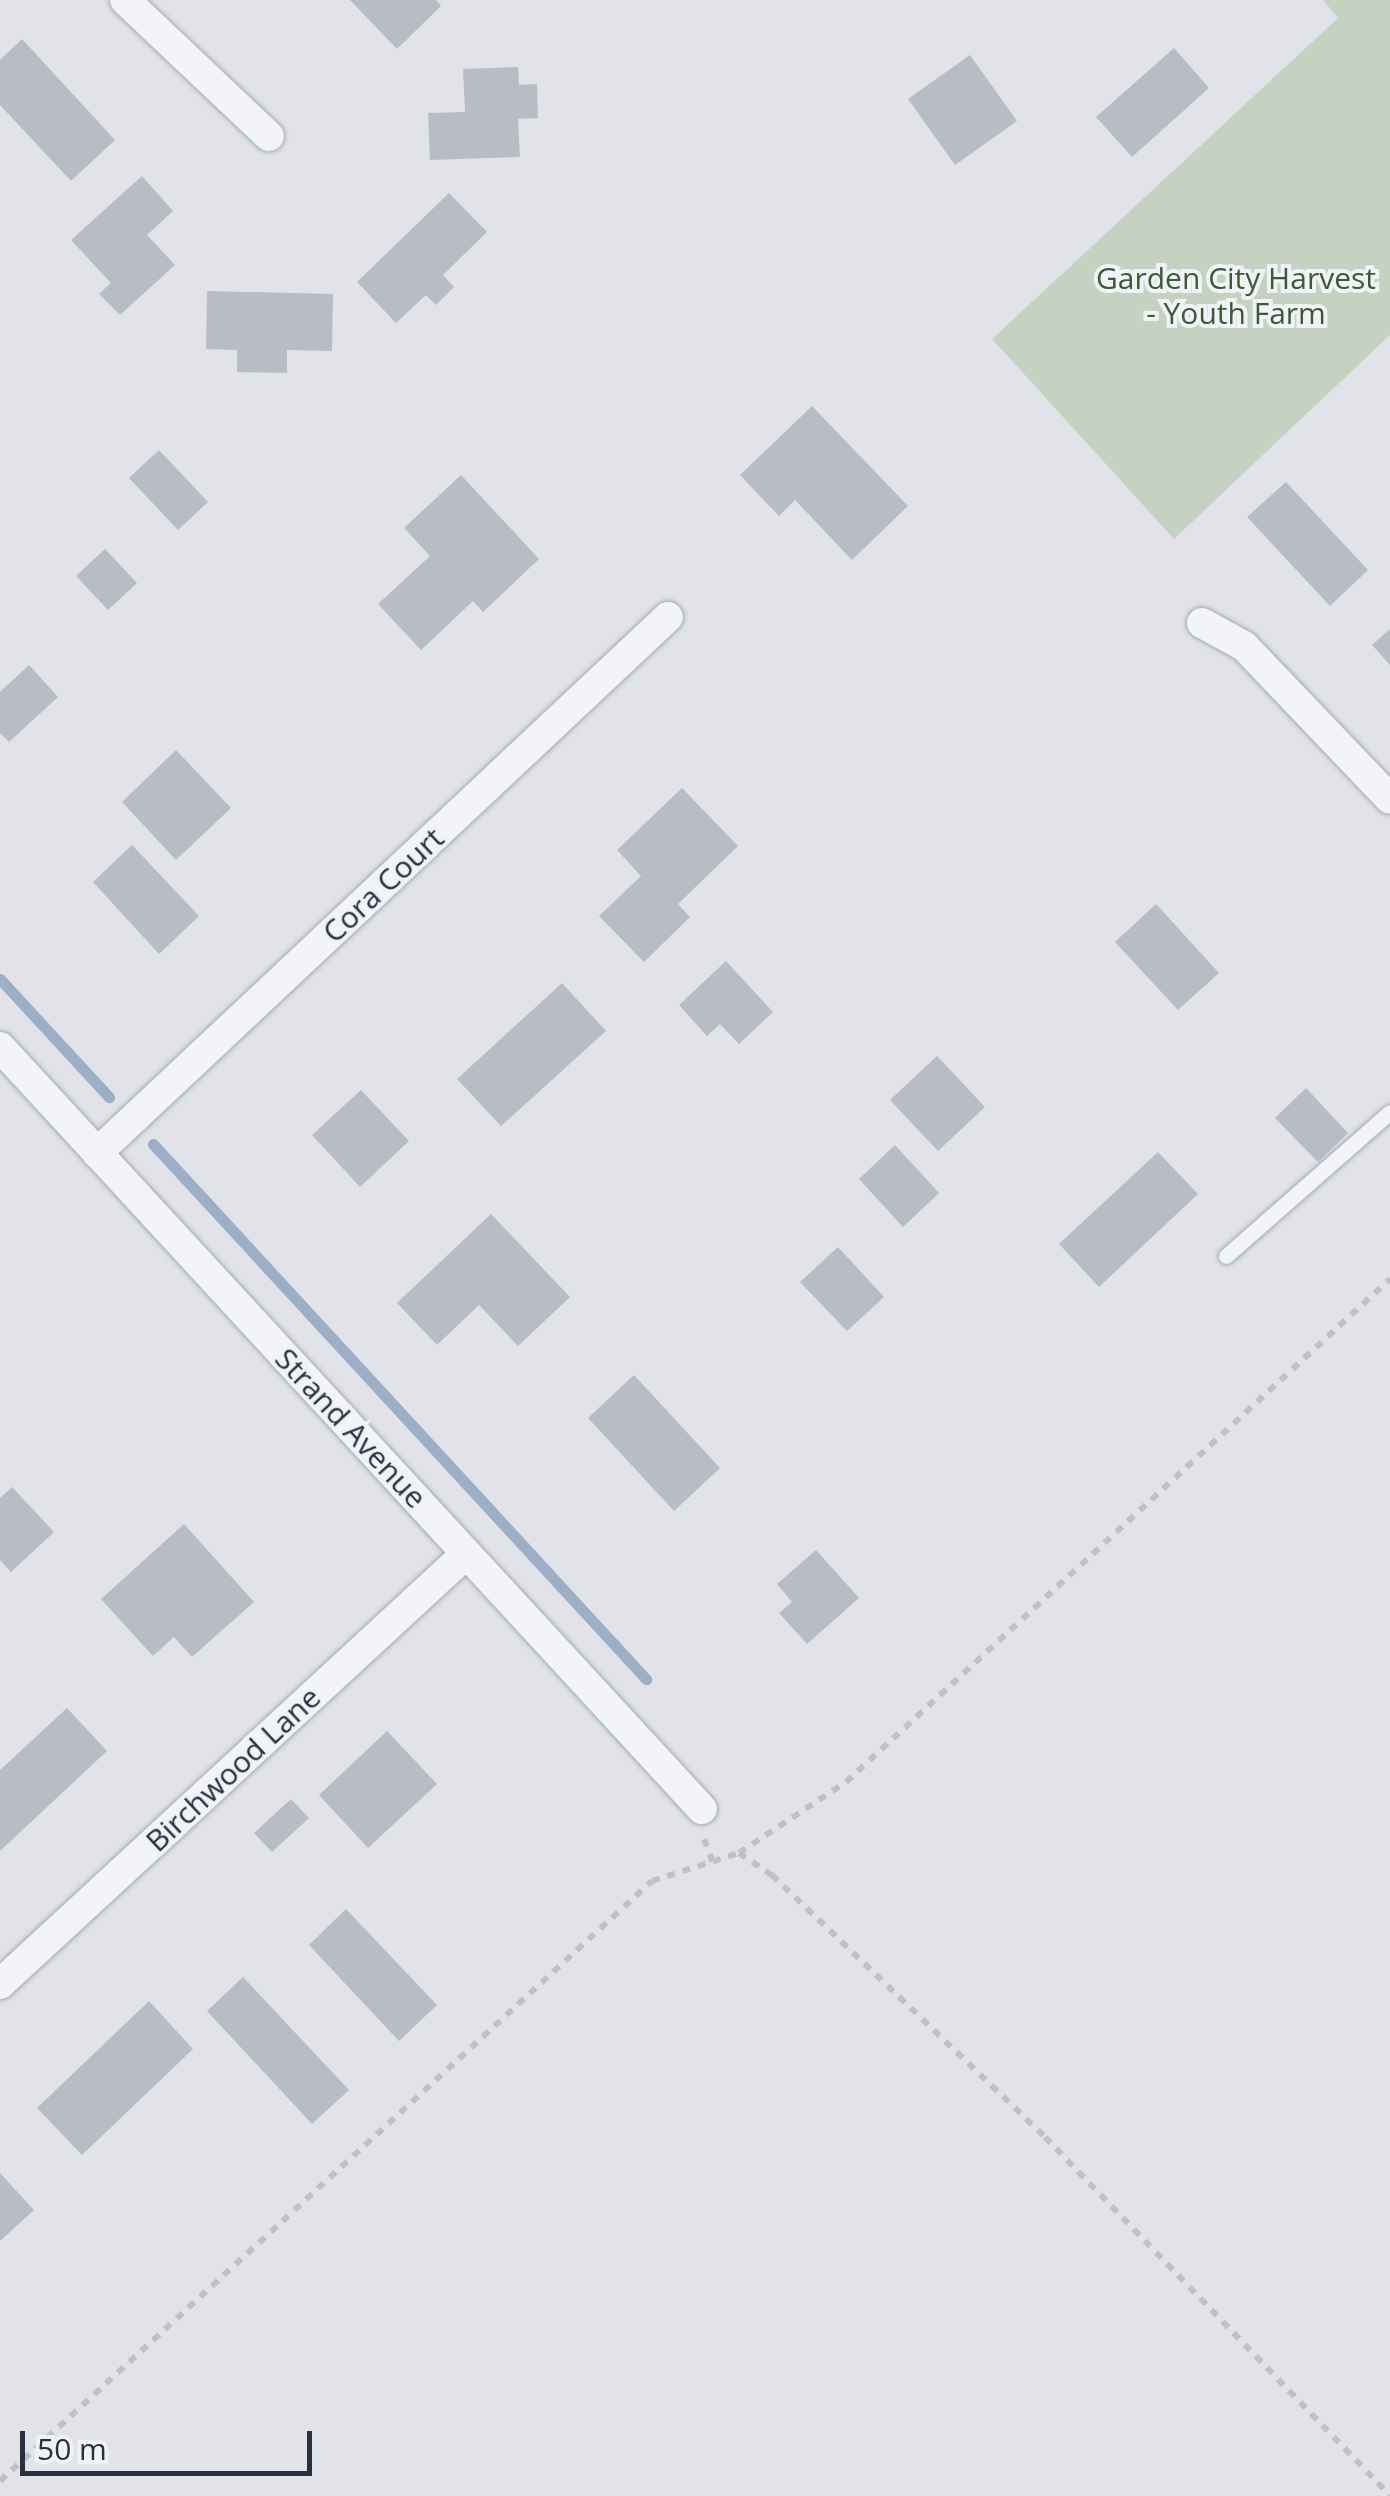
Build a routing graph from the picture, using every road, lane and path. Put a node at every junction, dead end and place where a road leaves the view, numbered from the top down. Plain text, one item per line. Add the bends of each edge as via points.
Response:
1 (125, 0) edge
2 (269, 136) dead end
3 (668, 617) dead end
4 (1202, 622) dead end
5 (1390, 799) edge
6 (0, 1046) edge
7 (1390, 1112) edge
8 (98, 1153) junction
9 (1226, 1256) dead end
10 (1390, 1279) edge
11 (466, 1554) junction
12 (702, 1808) dead end
13 (739, 1853) junction
14 (0, 1984) edge
15 (0, 2482) edge
16 (1390, 2496) edge

1 - 2 street
3 - 8 street, Cora Court
4 - 5 street via 1244,646
6 - 8 street, Strand Avenue
7 - 9 lane
8 - 11 street, Strand Avenue
10 - 13 path via 846,1782
11 - 12 street, Strand Avenue
11 - 14 street, Birchwood Lane
13 - 15 path via 652,1881
13 - 16 path via 772,1876 1045,2137

